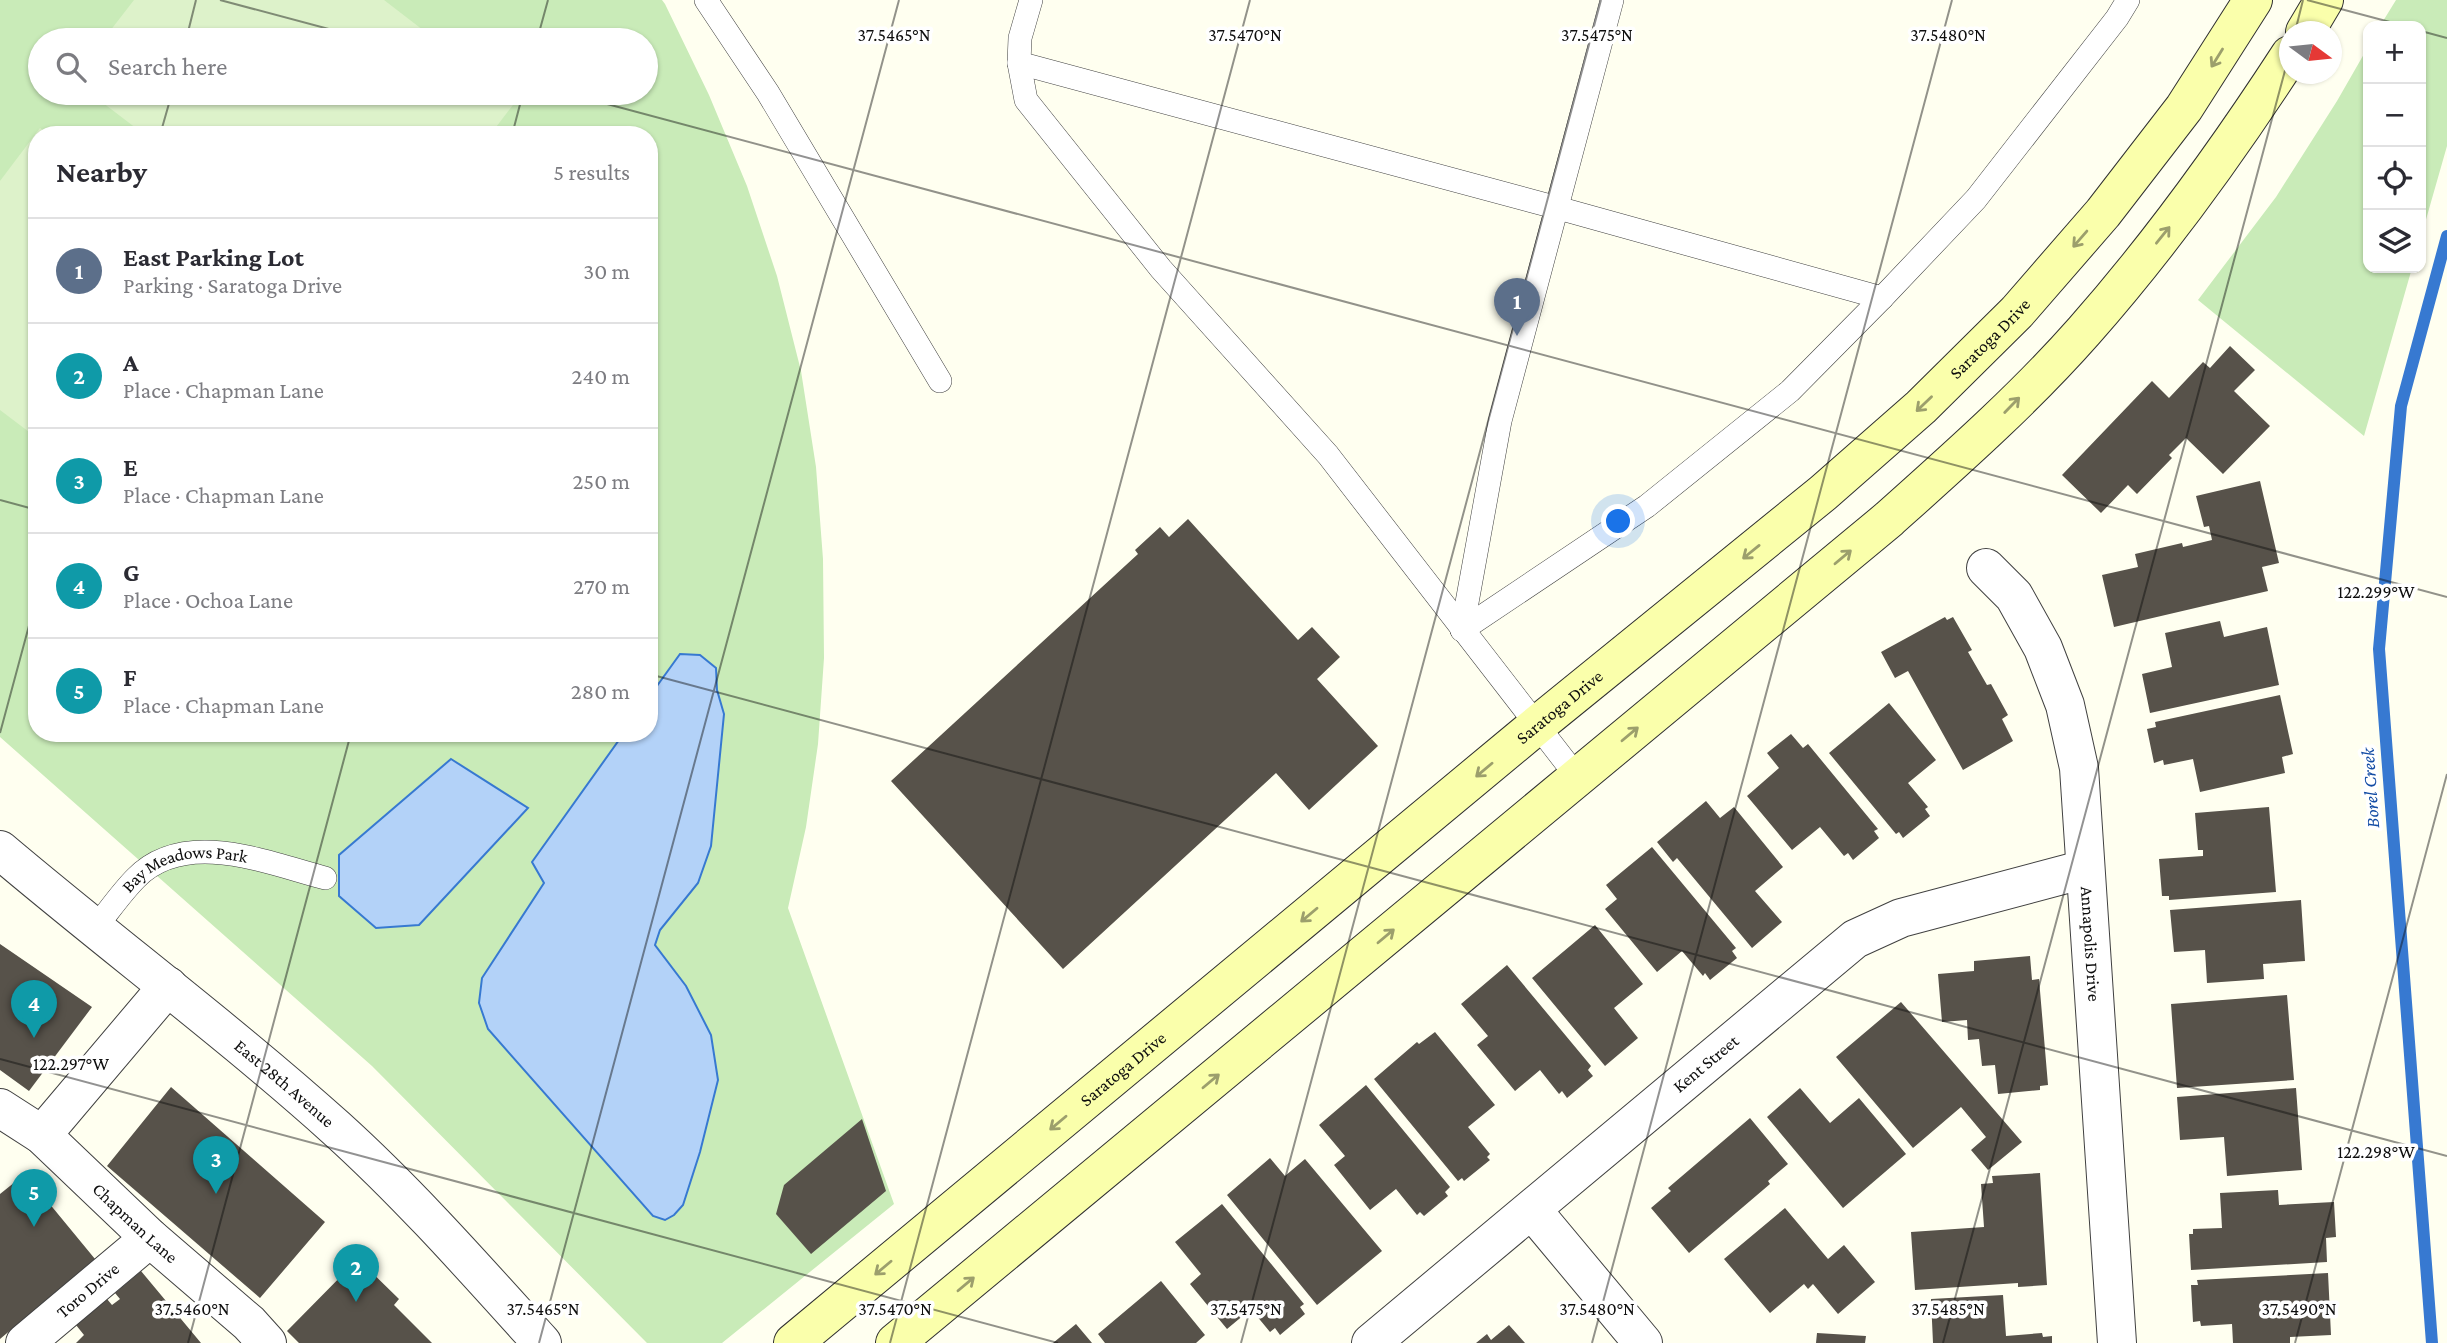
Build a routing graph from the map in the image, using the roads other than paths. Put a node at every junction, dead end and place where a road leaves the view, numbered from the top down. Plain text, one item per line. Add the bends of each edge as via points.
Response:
1 (706, 0) edge
2 (1031, 0) edge
3 (1612, 0) edge
4 (2127, 0) edge
5 (2253, 0) edge
6 (2325, 0) edge
7 (2312, 21) edge
8 (1019, 63) junction
9 (2279, 72) edge
10 (1558, 208) junction
11 (1882, 298) junction
12 (940, 381) dead end
13 (1986, 568) dead end
14 (1462, 630) junction
15 (1536, 726) junction
16 (1578, 778) junction
17 (0, 850) edge
18 (2085, 869) junction
19 (325, 878) dead end
20 (95, 928) junction
21 (168, 986) junction
22 (0, 1108) edge
23 (42, 1135) junction
24 (1532, 1210) junction
25 (150, 1238) junction
26 (25, 1343) edge
27 (267, 1343) edge
28 (542, 1343) edge
29 (793, 1343) edge
30 (895, 1343) edge
31 (1371, 1343) edge
32 (1643, 1343) edge
33 (2117, 1343) edge

1 - 12 lane via 768,93
2 - 8 lane via 1020,38
3 - 10 lane
4 - 11 lane via 1976,199
5 -> 15 main road, Saratoga Drive via 2184,108 2103,213 2017,312 1921,407 1823,493
6 - 7 main road
8 - 10 lane
8 - 14 lane via 1026,100 1161,270 1328,455
16 -> 9 main road via 1991,428 2083,333 2169,229
10 - 11 lane
10 - 14 lane via 1500,421
11 - 14 lane via 1790,391 1647,506
13 - 18 street, Annapolis Drive via 2014,596 2043,648 2065,705 2079,768
14 - 15 lane
15 - 16 lane
15 -> 29 main road, Saratoga Drive
30 -> 16 main road
17 - 20 street, East 28th Avenue
18 - 24 street, Kent Street via 1901,918 1855,939
18 - 33 street, Annapolis Drive
19 - 20 lane, Bay Meadows Park via 227,852 193,850 163,860 137,876
20 - 21 street, East 28th Avenue
21 - 23 street
21 - 28 street, East 28th Avenue via 338,1130
22 - 23 street, Chapman Lane
23 - 25 street, Chapman Lane
24 - 31 street, Kent Street
24 - 32 street
25 - 26 street, Toro Drive
25 - 27 street, Chapman Lane

